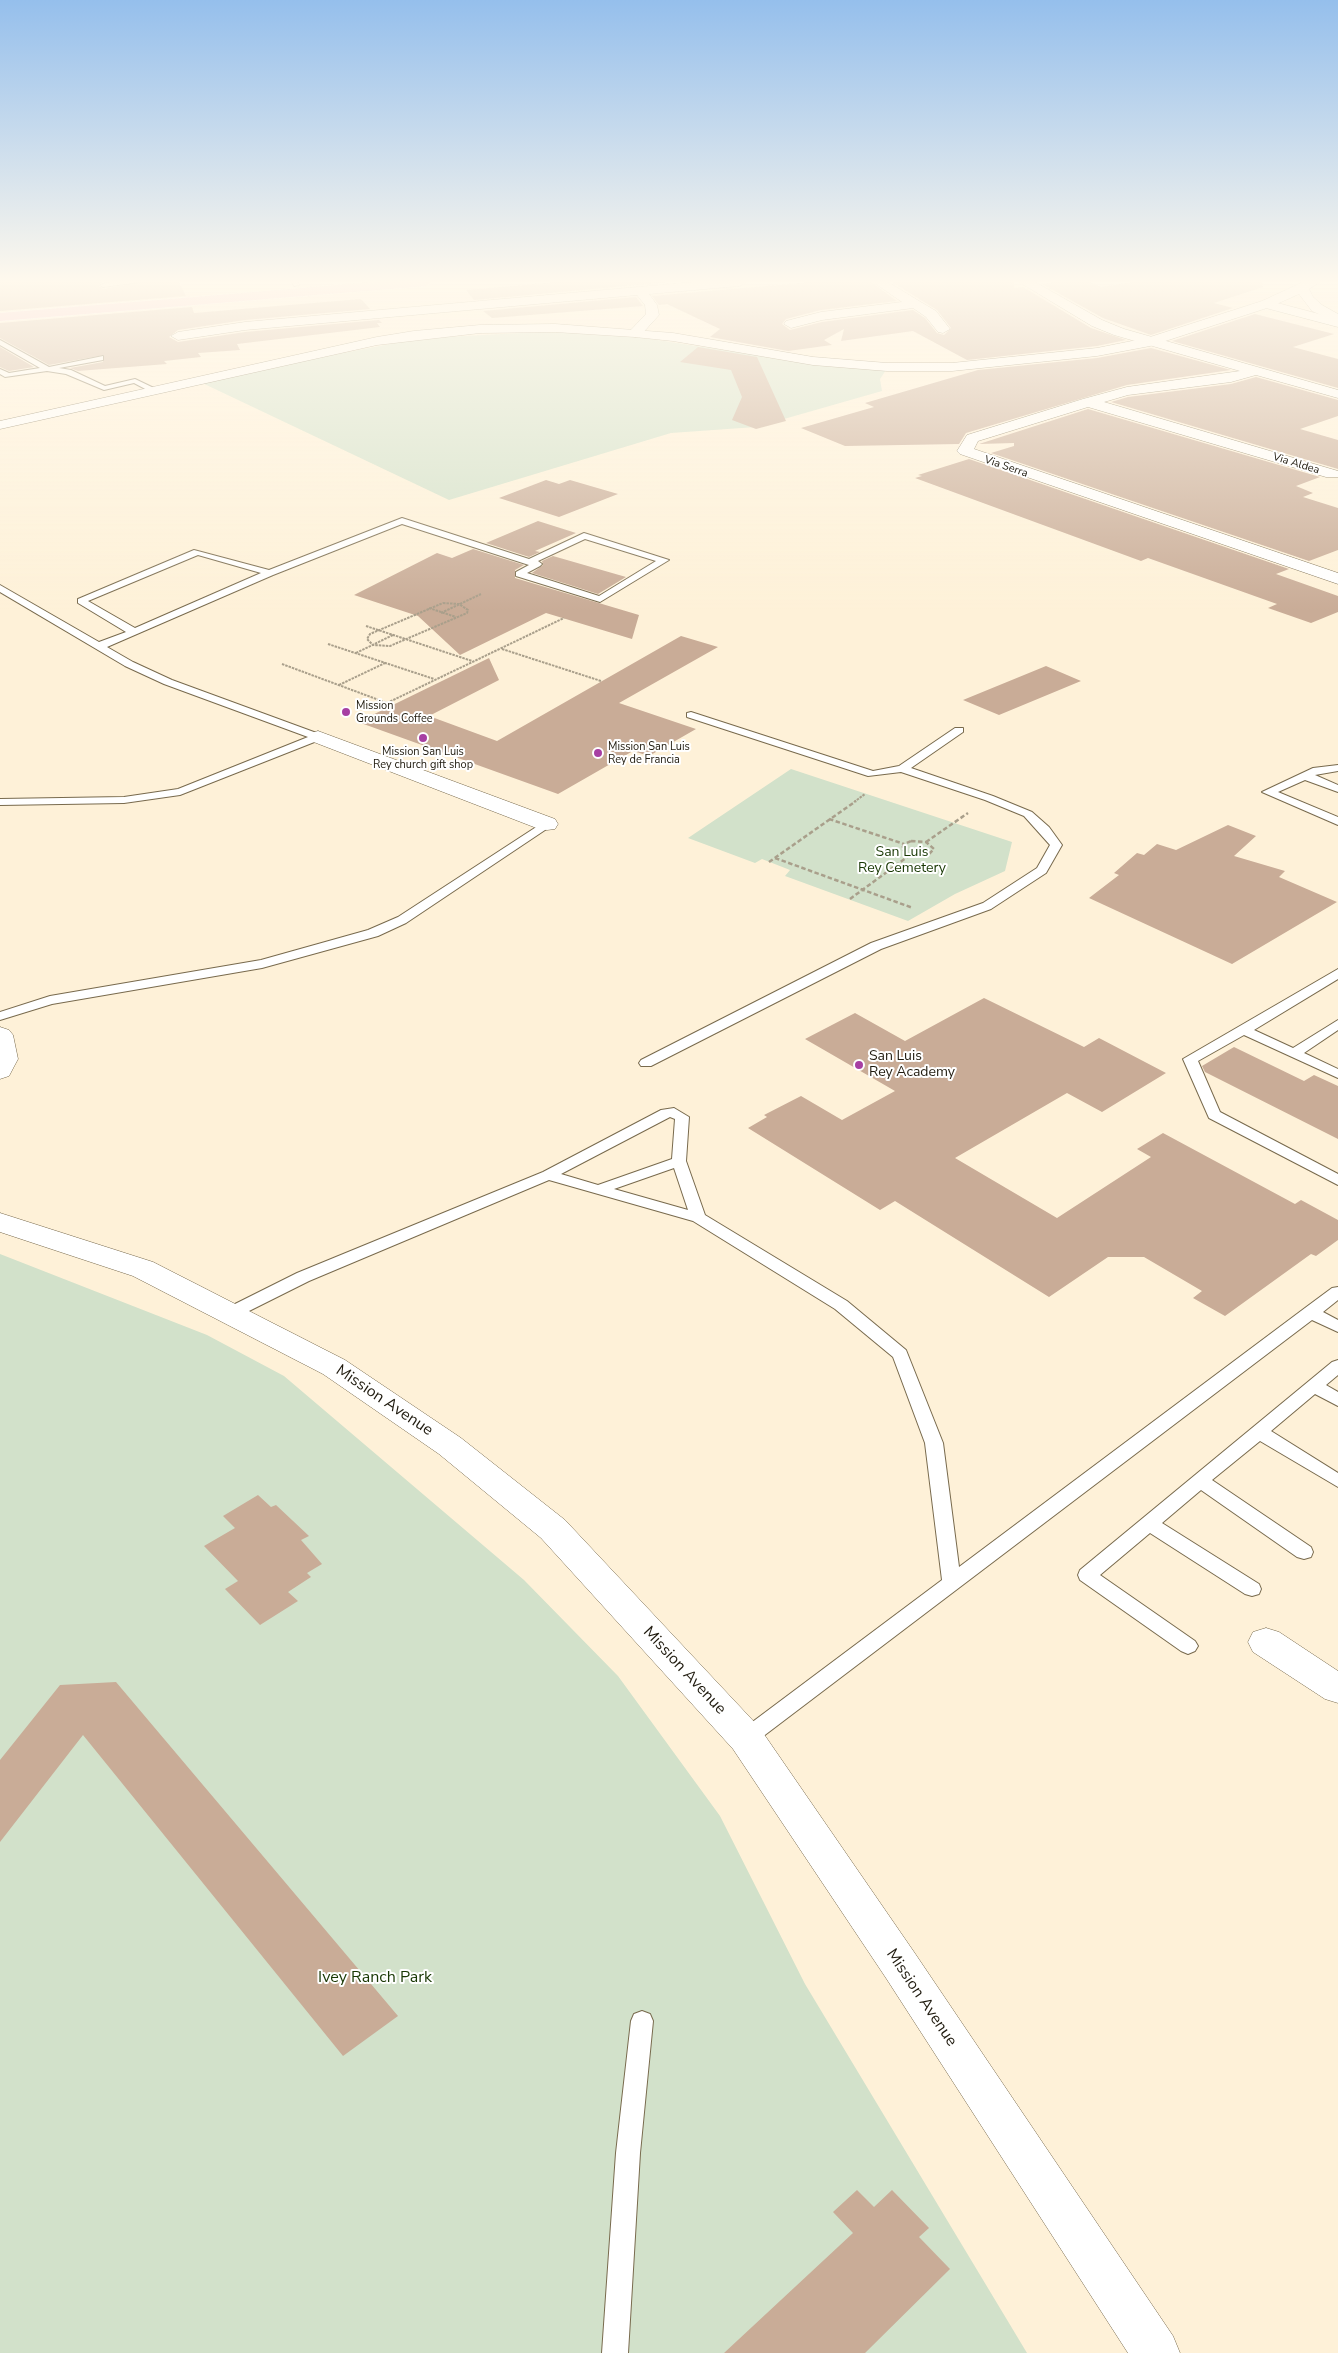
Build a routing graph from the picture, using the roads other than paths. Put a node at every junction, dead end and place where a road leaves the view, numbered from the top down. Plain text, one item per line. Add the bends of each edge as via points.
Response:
1 (146, 392) edge
2 (1124, 392) edge
3 (1088, 402) junction
4 (0, 425) edge
5 (1332, 474) dead end
6 (530, 562) junction
7 (270, 573) junction
8 (1338, 579) edge
9 (0, 588) edge
10 (134, 632) junction
11 (99, 646) junction
12 (691, 715) dead end
13 (958, 730) dead end
14 (318, 737) junction
15 (1338, 768) edge
16 (902, 769) junction
17 (1304, 775) junction
18 (1338, 789) edge
19 (0, 802) edge
20 (1338, 822) edge
21 (547, 824) joint
22 (1337, 972) edge
23 (0, 1016) edge
24 (1338, 1024) edge
25 (1244, 1030) junction
26 (0, 1035) edge
27 (1294, 1053) junction
28 (646, 1063) dead end
29 (0, 1071) edge
30 (1338, 1074) edge
31 (679, 1161) junction
32 (548, 1176) junction
33 (1338, 1180) edge
34 (600, 1190) junction
35 (698, 1218) junction
36 (0, 1222) edge
37 (1338, 1292) edge
38 (1311, 1312) junction
39 (229, 1314) junction
40 (1338, 1327) edge
41 (1338, 1366) edge
42 (1315, 1386) junction
43 (1338, 1400) edge
44 (1259, 1432) junction
45 (1200, 1481) junction
46 (1338, 1481) edge
47 (1149, 1523) junction
48 (1304, 1552) dead end
49 (952, 1583) junction
50 (1252, 1589) dead end
51 (1266, 1642) dead end
52 (1188, 1646) dead end
53 (1338, 1689) edge
54 (746, 1738) junction
55 (642, 2021) dead end
56 (615, 2353) edge
57 (1156, 2353) edge

1 - 4 street
2 - 3 street, Via Serra
3 - 5 street, Via Aldea
3 - 8 street, Via Serra via 972,438 965,451
6 - 6 lane via 584,536 664,560 600,599 520,574 537,564
6 - 7 lane via 402,521
7 - 10 lane
7 - 10 lane via 198,552 81,601
9 - 11 lane
10 - 11 lane
11 - 14 lane via 168,682
12 - 16 lane via 872,774
13 - 16 lane
14 - 19 lane via 172,794 124,800
14 - 21 street
15 - 17 lane
16 - 28 lane via 1028,814 1056,845 1042,870 987,906 876,946
17 - 18 lane
17 - 20 lane via 1268,792
21 - 23 lane via 402,920 373,933 262,964 50,1000
22 - 25 lane
24 - 27 lane
25 - 27 lane
25 - 33 lane via 1190,1059 1214,1114
26 - 29 street via 5,1059
27 - 30 lane
31 - 32 lane via 682,1117 674,1112 666,1113
31 - 34 lane
31 - 35 lane
32 - 34 lane
32 - 39 lane via 303,1277
34 - 35 lane
35 - 49 lane via 842,1305 900,1354 934,1443
36 - 39 street, Mission Avenue via 143,1269
37 - 38 lane
38 - 40 lane
38 - 49 lane
39 - 54 street, Mission Avenue via 334,1367 450,1446 553,1529
41 - 42 lane
42 - 43 lane
42 - 44 lane
44 - 45 lane
44 - 46 lane
45 - 47 lane
45 - 48 lane
47 - 50 lane
47 - 52 lane via 1087,1575
49 - 54 lane
51 - 53 street
54 - 57 street, Mission Avenue
55 - 56 lane via 628,2154

